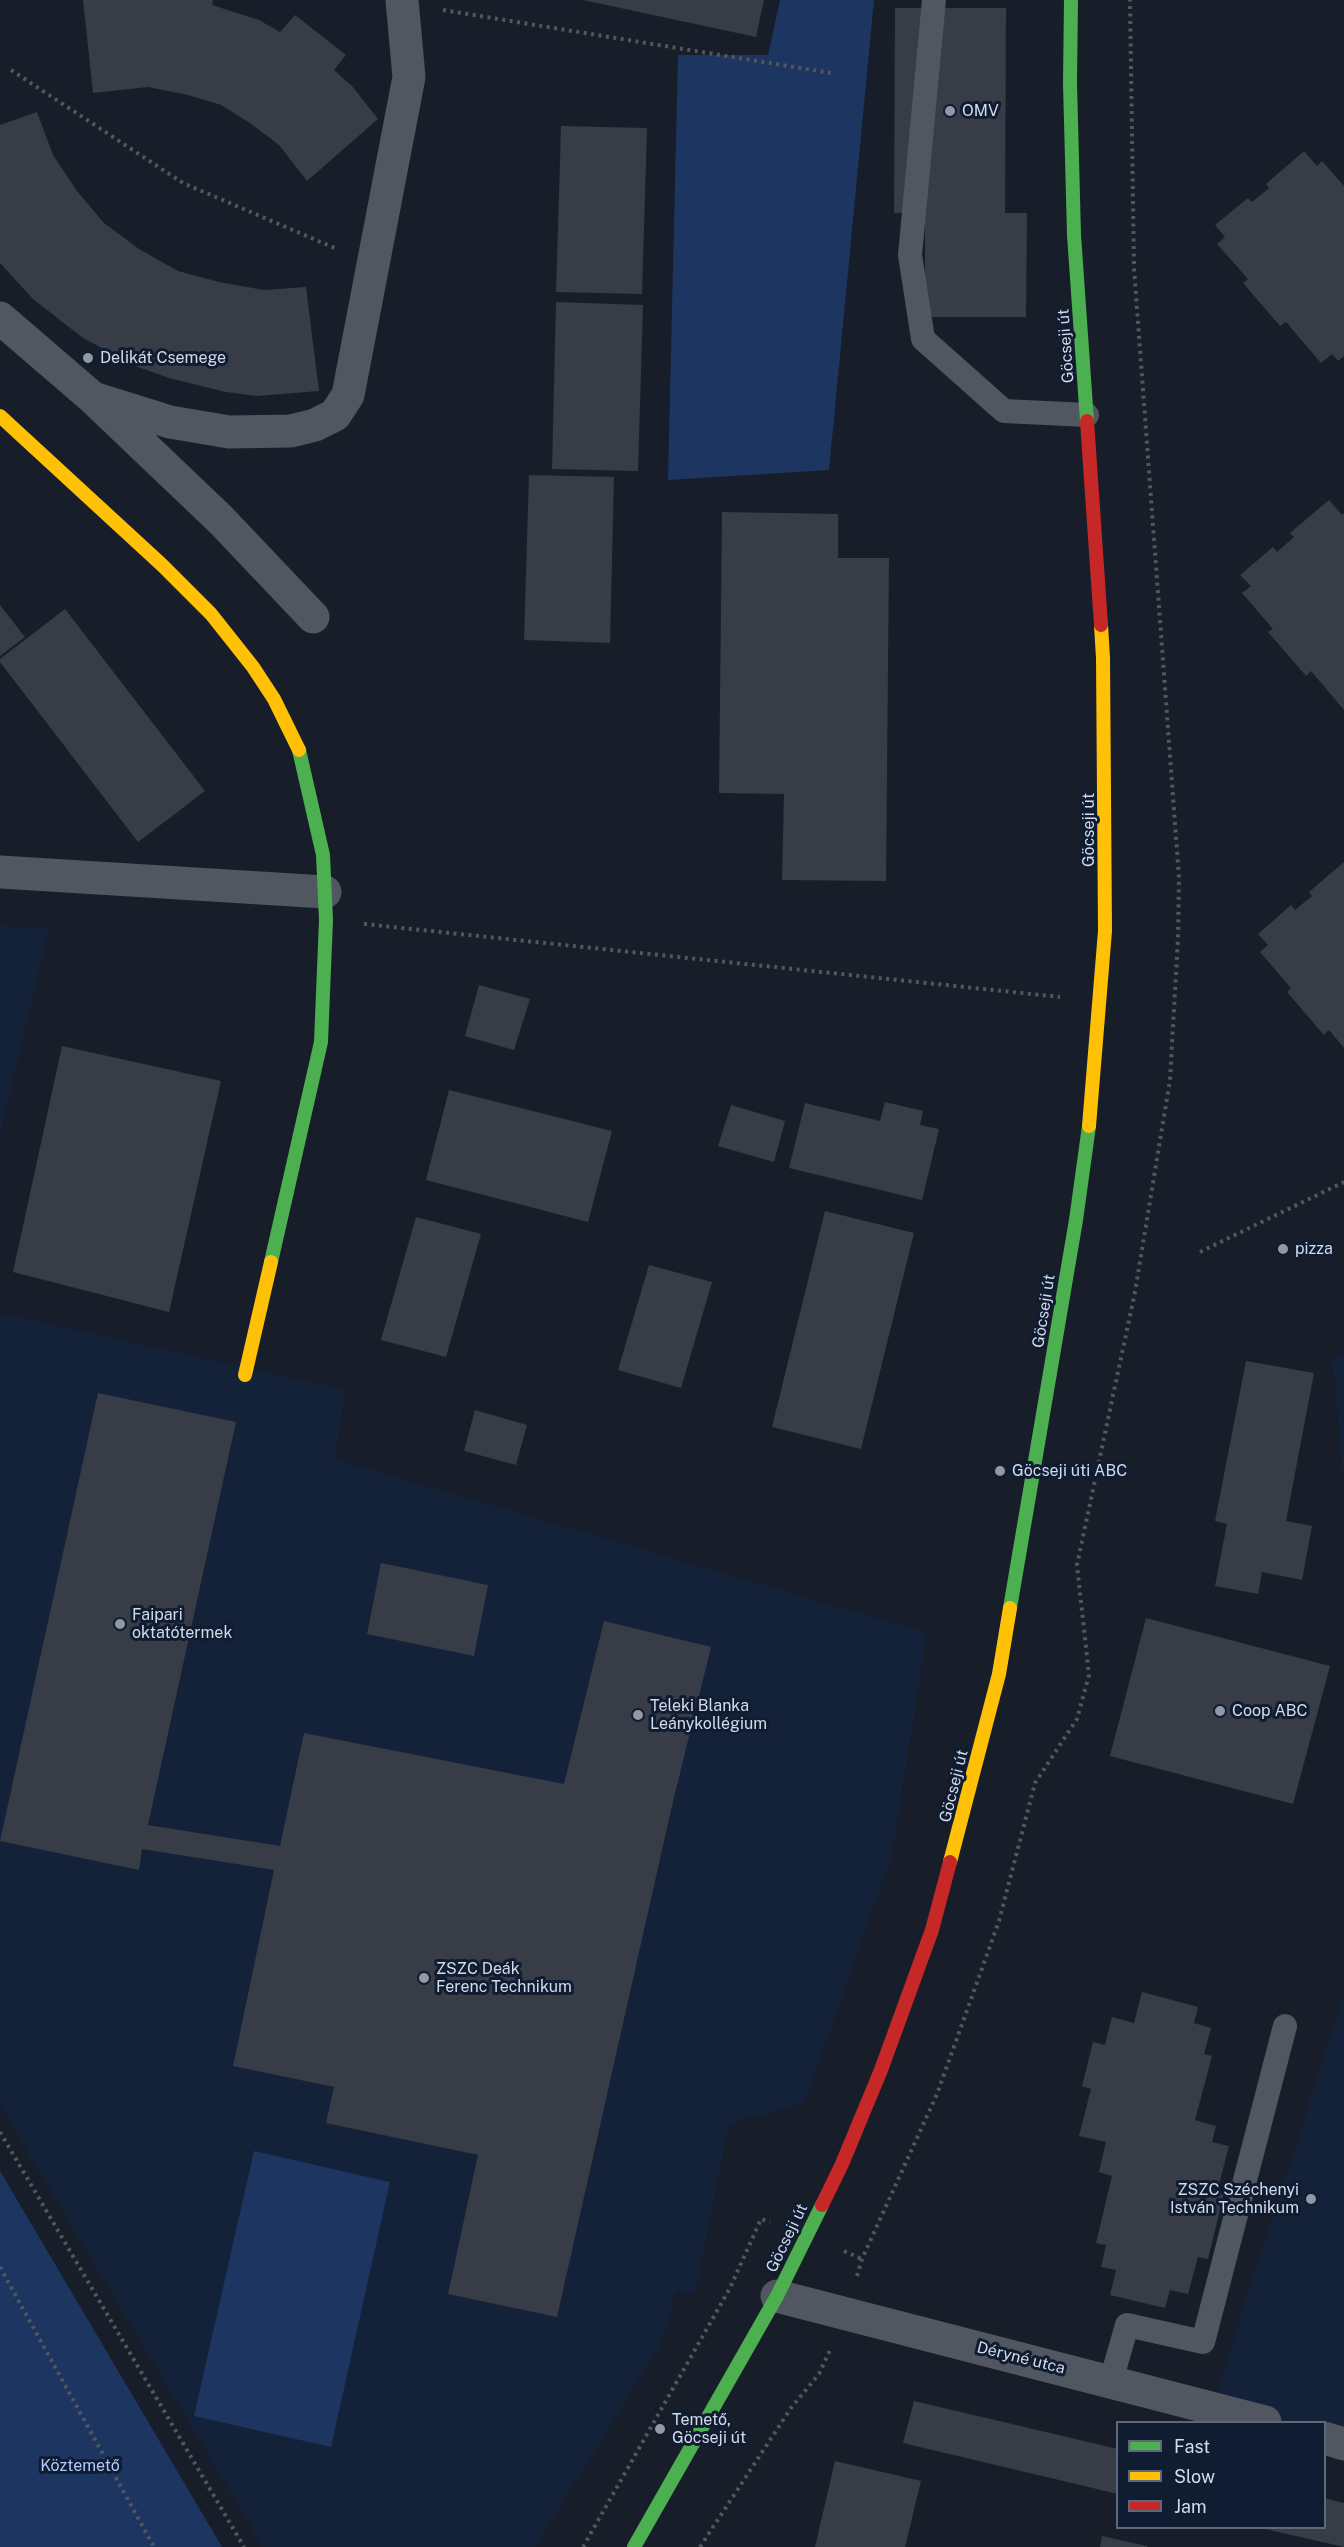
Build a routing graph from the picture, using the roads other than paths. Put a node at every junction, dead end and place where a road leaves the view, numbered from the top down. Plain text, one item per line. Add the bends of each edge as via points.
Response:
1 (934, 0) edge
2 (1071, 0) edge
3 (403, 2) edge
4 (0, 318) edge
5 (93, 398) junction
6 (1087, 415) junction
7 (0, 416) edge
8 (313, 617) dead end
9 (0, 872) edge
10 (325, 906) junction
11 (246, 1375) dead end
12 (1285, 2026) dead end
13 (777, 2296) junction
14 (1111, 2381) junction
15 (1261, 2421) edge
16 (1326, 2439) edge
17 (1344, 2444) edge
18 (634, 2547) edge

1 - 6 lane via 910,255 923,339 1005,411
2 - 6 main road, Göcseji út via 1074,235
3 - 5 street via 409,77 348,395 335,415 291,431 229,432 170,422
4 - 5 street
5 - 8 street via 221,520
6 - 13 main road, Göcseji út via 1103,658 1105,931 1092,1100 1076,1220 999,1674 932,1930 842,2164
7 - 10 main road via 170,573 211,614 253,667 287,724 305,770 323,855
9 - 10 street
10 - 11 main road via 321,1042
12 - 14 lane via 1203,2342 1127,2325
13 - 14 street, Déryné utca
13 - 18 main road, Göcseji út
14 - 15 street, Déryné utca
16 - 17 street

